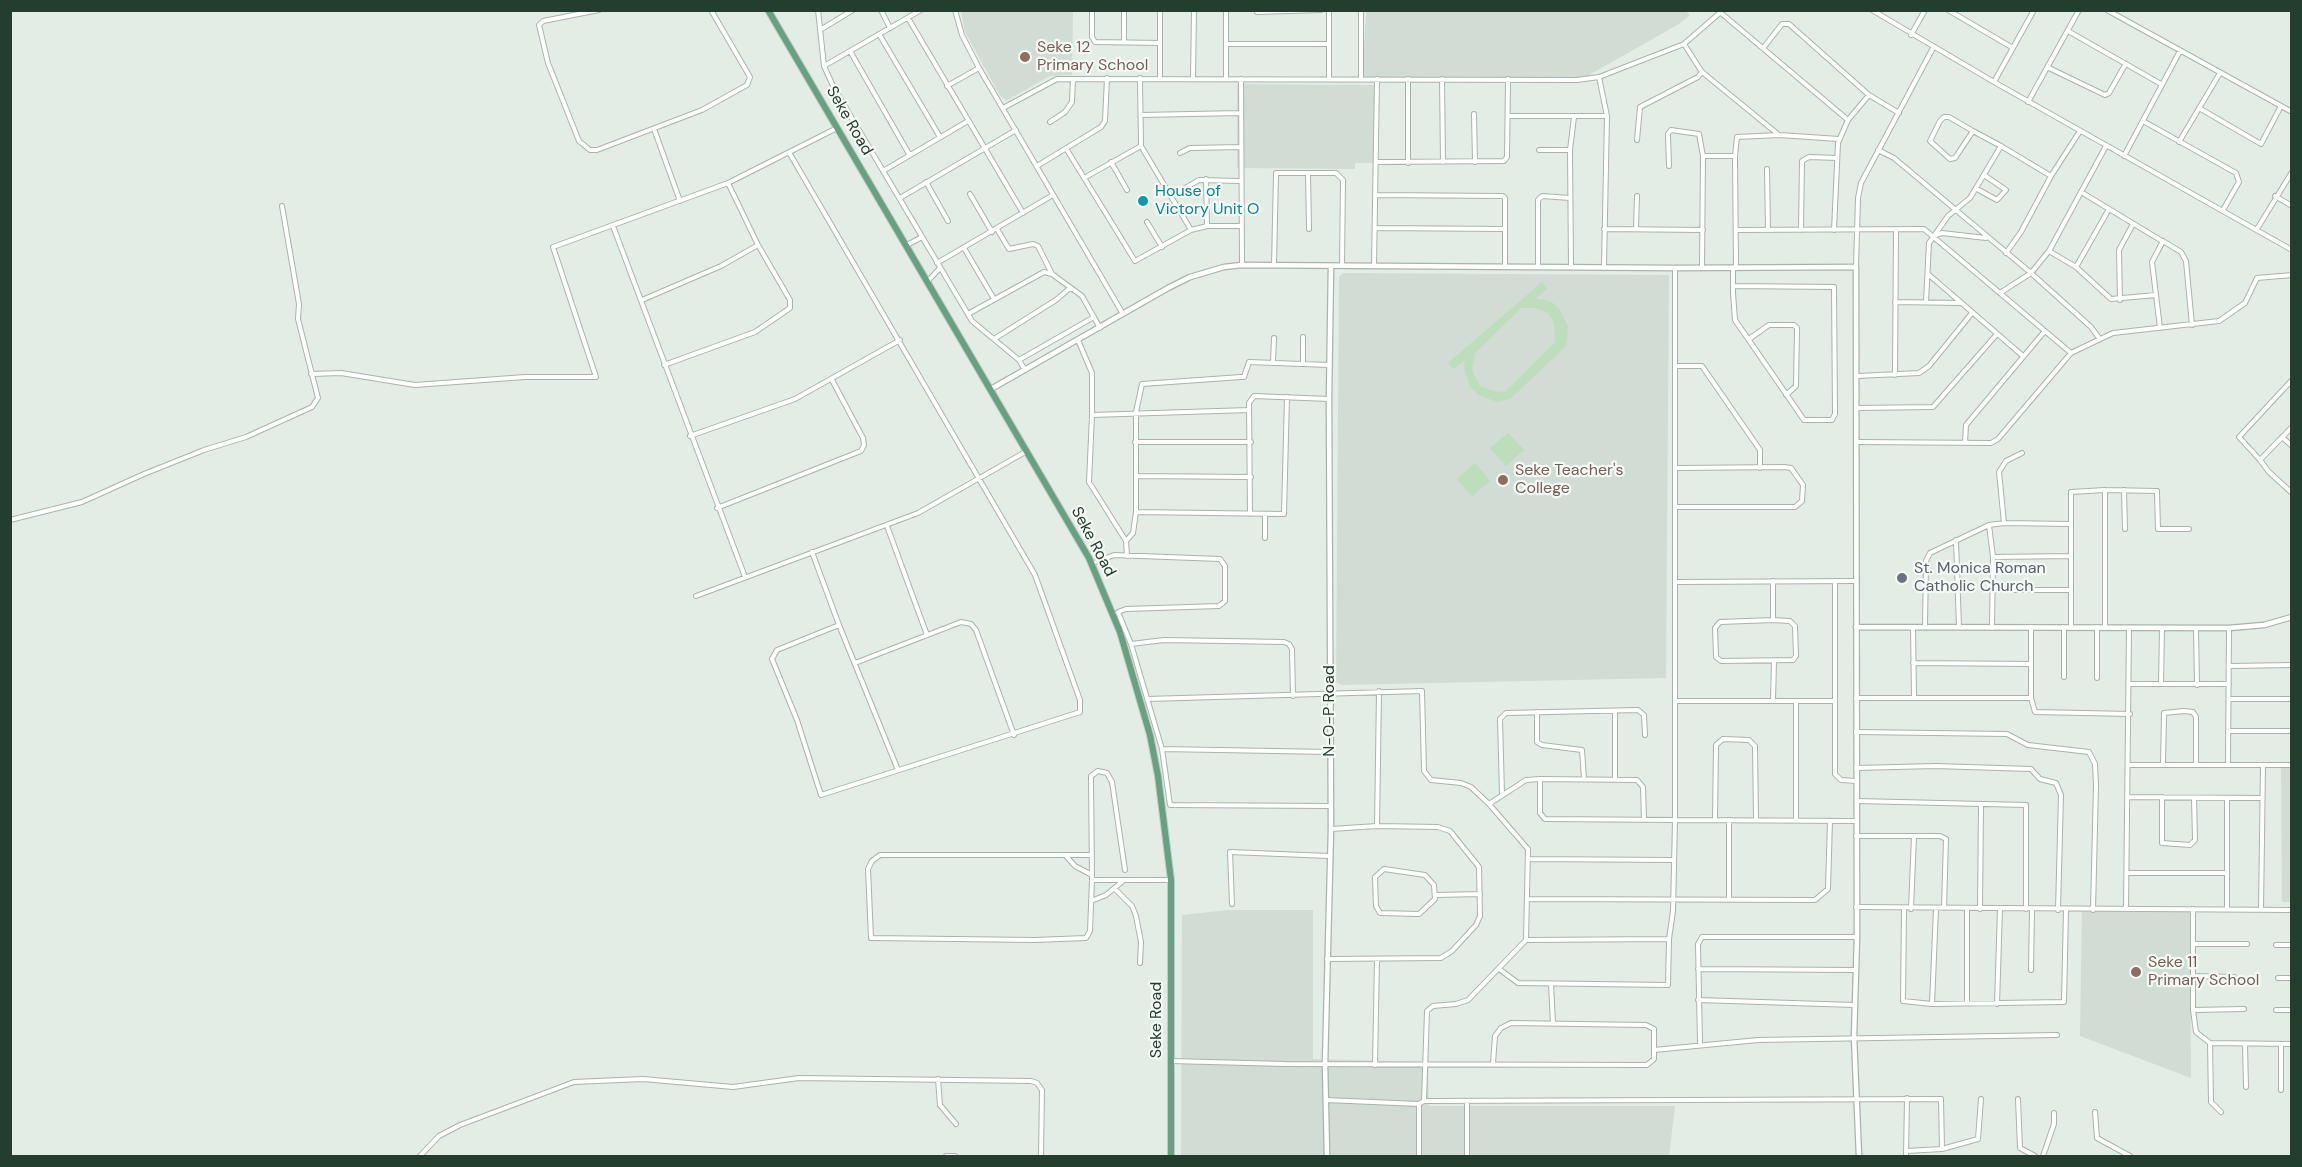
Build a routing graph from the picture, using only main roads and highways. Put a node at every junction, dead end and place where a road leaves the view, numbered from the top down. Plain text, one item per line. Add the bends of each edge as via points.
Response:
1 (768, 10) edge
2 (1171, 1156) edge

1 - 2 main road, Seke Road via 1089,558 1120,632 1150,735 1171,880

